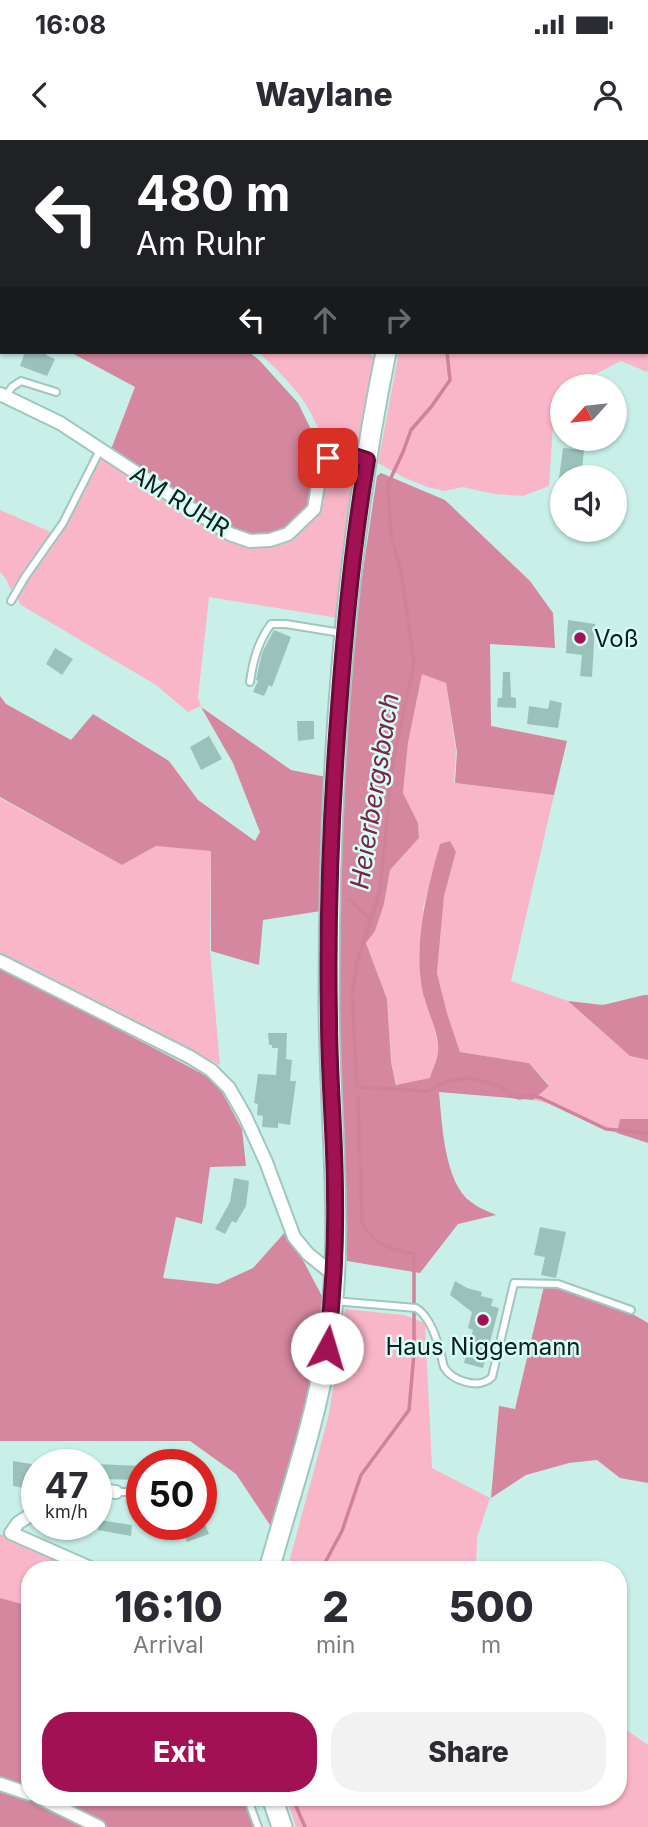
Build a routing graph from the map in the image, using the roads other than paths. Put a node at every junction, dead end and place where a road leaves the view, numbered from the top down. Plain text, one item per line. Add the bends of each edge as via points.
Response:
1 (386, 354) edge
2 (56, 392) dead end
3 (3, 395) edge
4 (100, 450) junction
5 (367, 460) junction
6 (11, 601) dead end
7 (345, 634) junction
8 (250, 682) dead end
9 (0, 961) edge
10 (334, 1275) junction
11 (332, 1301) junction
12 (631, 1310) dead end
13 (112, 1492) edge
14 (116, 1492) joint
15 (126, 1492) edge
16 (21, 1521) edge
17 (21, 1537) edge
18 (27, 1540) edge
19 (75, 1561) edge
20 (272, 1561) edge
21 (0, 1784) edge
22 (21, 1791) edge
23 (56, 1806) edge
24 (250, 1806) edge
25 (275, 1806) edge
26 (99, 1827) edge
27 (258, 1827) edge
28 (282, 1827) edge

1 - 5 main road
2 - 3 lane via 21,381
3 - 4 street, AM RUHR via 60,423
4 - 5 street, AM RUHR via 230,534 250,541 288,534 314,509 330,454
4 - 6 lane via 63,523
5 - 7 main road
7 - 8 lane via 271,624 253,660
7 - 10 main road via 329,931
9 - 10 street via 211,1070 229,1087 245,1116 294,1237
10 - 11 main road
11 - 12 lane via 416,1308 423,1312 435,1337 443,1366 453,1376 481,1384 492,1377 514,1283 558,1284
11 - 20 main road via 314,1409
13 - 14 street
14 - 15 lane
16 - 17 street via 11,1533
18 - 19 street
21 - 22 street
23 - 26 street
24 - 27 lane
25 - 28 main road

